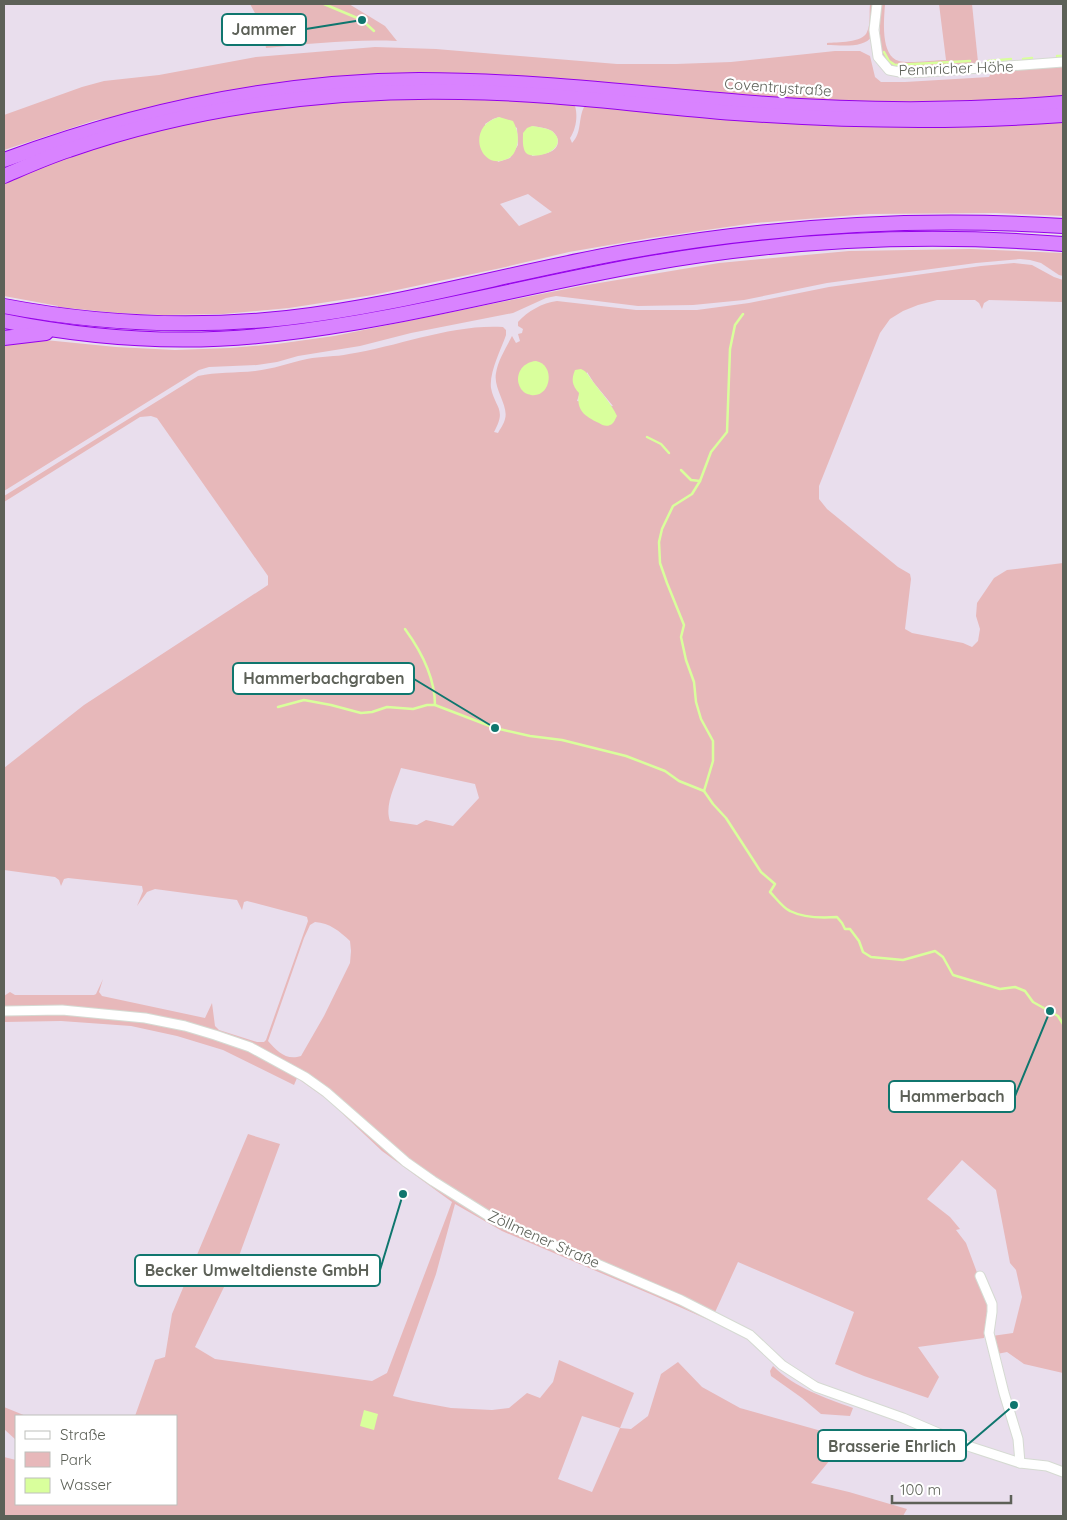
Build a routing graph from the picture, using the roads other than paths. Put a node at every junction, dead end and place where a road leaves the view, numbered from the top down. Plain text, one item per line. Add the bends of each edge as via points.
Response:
1 (877, 4) edge
2 (1063, 62) edge
3 (1063, 103) edge
4 (1063, 115) edge
5 (8, 157) edge
6 (4, 176) edge
7 (1063, 226) edge
8 (1063, 244) edge
9 (4, 306) edge
10 (4, 321) edge
11 (62, 331) junction
12 (4, 338) edge
13 (4, 1011) edge
14 (980, 1276) dead end
15 (1020, 1463) junction
16 (1063, 1472) edge

1 - 2 street, Pennricher Höhe via 874,30 878,57 889,70 905,73
3 - 5 highway, Coventrystraße via 877,109 491,82 385,81 304,88 189,106 90,131
4 - 6 highway via 984,120 868,120 733,113 542,96 463,92 378,93 273,102 177,120 70,149
7 - 9 highway via 908,223 726,237 630,251 351,308 244,322 134,323 68,317
8 - 11 highway via 972,240 844,242 697,256 576,277 361,322 274,334 156,339
10 - 11 highway
11 - 12 highway
13 - 15 street, Zöllmener Straße via 62,1010 145,1018 250,1047 305,1077 420,1173 495,1220 681,1300 743,1331 782,1365 816,1388
14 - 15 street via 992,1304 989,1333 1018,1438
15 - 16 street, Zöllmener Straße via 1047,1466

